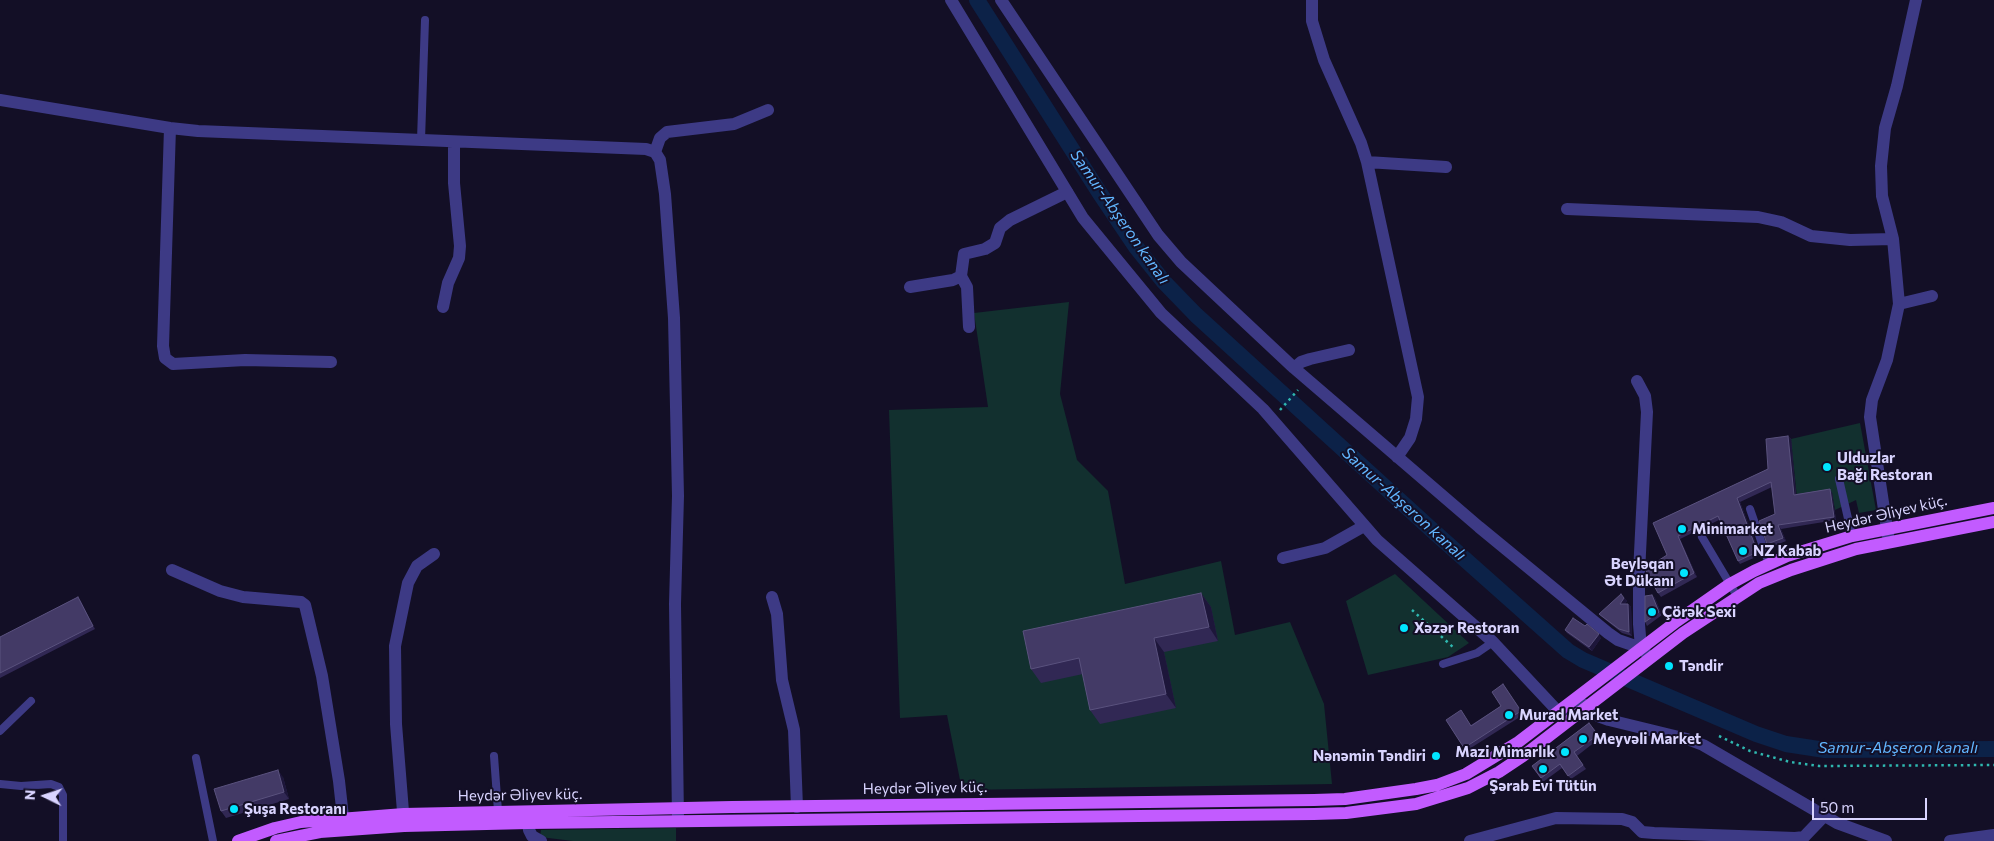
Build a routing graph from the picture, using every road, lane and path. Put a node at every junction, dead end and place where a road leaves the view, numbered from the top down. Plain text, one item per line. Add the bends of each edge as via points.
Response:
1 (951, 0) edge
2 (1001, 0) edge
3 (1312, 0) edge
4 (1916, 0) edge
5 (425, 20) dead end
6 (0, 100) edge
7 (768, 110) dead end
8 (170, 128) junction
9 (421, 140) junction
10 (454, 142) junction
11 (655, 152) junction
12 (1367, 162) junction
13 (1446, 167) dead end
14 (1067, 192) junction
15 (1567, 209) dead end
16 (1893, 240) junction
17 (961, 276) junction
18 (910, 287) dead end
19 (1932, 296) dead end
20 (1899, 304) junction
21 (443, 307) dead end
22 (969, 327) dead end
23 (1349, 350) dead end
24 (331, 362) dead end
25 (1294, 368) junction
26 (1638, 381) dead end
27 (1299, 388) dead end
28 (1281, 408) dead end
29 (1397, 457) junction
30 (1840, 479) dead end
31 (1994, 508) edge
32 (1750, 509) dead end
33 (1994, 522) edge
34 (1364, 526) junction
35 (1886, 528) junction
36 (1852, 536) junction
37 (1702, 537) dead end
38 (1889, 542) junction
39 (434, 554) dead end
40 (1283, 558) dead end
41 (1769, 564) junction
42 (172, 570) dead end
43 (1730, 584) junction
44 (1737, 596) junction
45 (772, 598) dead end
46 (1412, 610) dead end
47 (1492, 642) junction
48 (1638, 650) junction
49 (1464, 657) junction
50 (1647, 661) junction
51 (1444, 664) dead end
52 (31, 701) dead end
53 (1570, 703) junction
54 (1591, 704) junction
55 (1559, 712) junction
56 (1568, 722) junction
57 (0, 731) edge
58 (1711, 733) dead end
59 (494, 756) dead end
60 (196, 758) dead end
61 (1994, 765) edge
62 (0, 784) edge
63 (796, 807) junction
64 (678, 808) junction
65 (498, 811) junction
66 (528, 816) junction
67 (1824, 816) junction
68 (343, 817) junction
69 (404, 820) junction
70 (678, 821) junction
71 (274, 828) junction
72 (1994, 835) edge
73 (1641, 836) edge
74 (537, 840) edge
75 (63, 841) edge
76 (213, 841) edge
77 (238, 841) edge
78 (277, 841) edge
79 (1470, 841) edge
80 (1886, 841) edge
81 (1950, 841) edge

1 - 14 street
2 - 25 street via 1158,235 1181,262
3 - 12 street via 1312,21 1324,60 1362,143
4 - 16 street via 1885,128 1881,166 1882,196
5 - 9 lane
6 - 8 street
7 - 11 street via 734,124 667,132 660,138
8 - 9 street
8 - 24 street via 165,358 173,364 245,360
9 - 10 street
10 - 11 street via 646,149
10 - 21 street via 460,246
11 - 64 street via 660,160 665,194 674,318 678,496 675,604
12 - 13 street
12 - 29 street via 1418,396 1412,432
14 - 17 street via 1010,220 1000,228 994,243 985,249 964,254
14 - 34 street via 1111,254 1162,313 1263,409
15 - 16 street via 1758,217 1781,222 1811,236
16 - 20 street
17 - 18 street
17 - 22 street via 967,287
19 - 20 street
20 - 35 street via 1870,417
23 - 25 street via 1310,359
25 - 29 street
26 - 48 street via 1645,396 1647,412
27 - 28 path
29 - 48 street via 1596,624
30 - 36 lane
31 - 35 main road, Heydər Əliyev küç.
32 - 41 lane
33 - 38 main road, Heydər Əliyev küç.
34 - 40 street via 1325,548
34 - 47 street
35 - 36 main road, Heydər Əliyev küç.
35 - 38 street
36 - 41 main road, Heydər Əliyev küç.
37 - 43 lane
38 - 44 main road, Heydər Əliyev küç. via 1791,570
39 - 69 street via 417,566 408,583 395,646 396,724
41 - 43 main road, Heydər Əliyev küç.
42 - 68 street via 220,591 305,605 322,676
43 - 44 lane
43 - 48 main road, Heydər Əliyev küç.
44 - 50 main road, Heydər Əliyev küç.
45 - 63 street via 777,614 782,680 794,730
46 - 49 path
47 - 49 lane via 1484,650
47 - 55 street
48 - 50 street
48 - 53 main road, Heydər Əliyev küç.
49 - 51 lane
50 - 54 main road, Heydər Əliyev küç.
52 - 57 lane
53 - 54 street
53 - 55 main road, Heydər Əliyev küç.
54 - 56 main road, Heydər Əliyev küç.
54 - 67 street via 1598,716 1609,720 1704,745
55 - 56 street
55 - 63 main road, Heydər Əliyev küç. via 1466,774 1437,785 1382,794 1314,800
56 - 70 main road, Heydər Əliyev küç. via 1523,756 1468,788 1416,804 1346,813
58 - 61 path via 1750,751 1819,766
59 - 65 lane
60 - 76 lane
62 - 75 lane via 59,786 63,795
63 - 64 main road, Heydər Əliyev küç.
64 - 66 main road, Heydər Əliyev küç.
64 - 70 street
65 - 66 main road, Heydər Əliyev küç.
65 - 69 main road, Heydər Əliyev küç.
66 - 69 main road, Heydər Əliyev küç.
66 - 70 main road, Heydər Əliyev küç.
66 - 74 street via 532,836
67 - 73 street via 1804,837 1795,838
67 - 80 street via 1854,831
68 - 69 main road, Heydər Əliyev küç.
68 - 71 main road, Heydər Əliyev küç.
69 - 78 main road, Heydər Əliyev küç.
71 - 77 main road, Heydər Əliyev küç.
71 - 78 street
72 - 81 street
73 - 79 street via 1632,822 1622,819 1556,818

